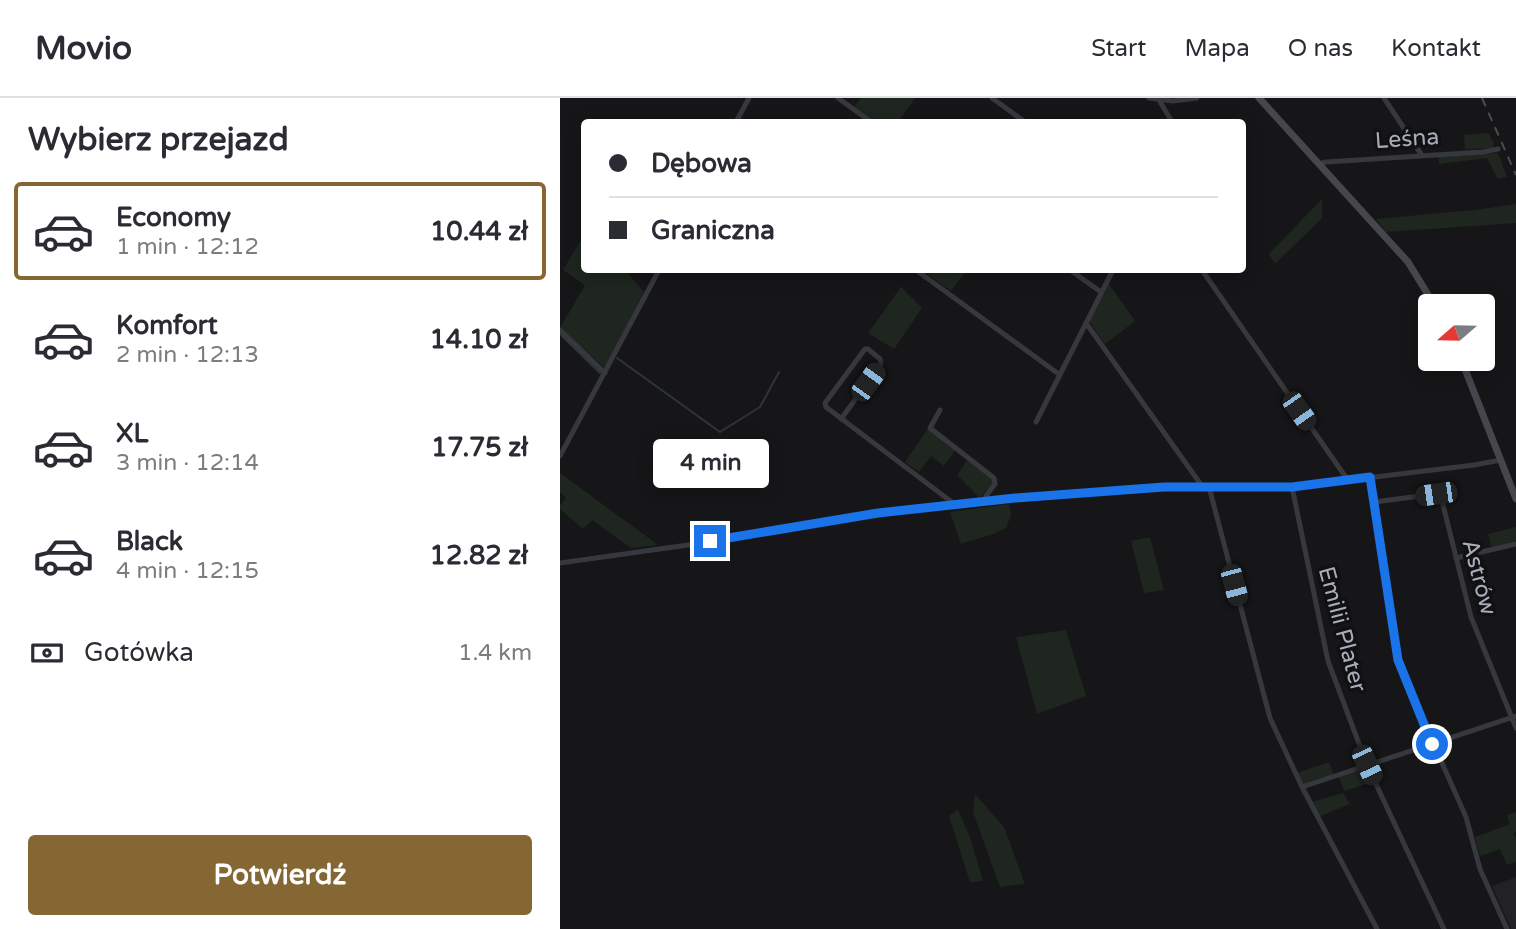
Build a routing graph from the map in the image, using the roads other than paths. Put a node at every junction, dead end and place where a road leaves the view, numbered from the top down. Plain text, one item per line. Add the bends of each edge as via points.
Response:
1 (749, 98) edge
2 (838, 98) edge
3 (992, 98) edge
4 (1149, 98) edge
5 (1197, 98) edge
6 (1259, 98) edge
7 (1384, 98) edge
8 (1160, 100) junction
9 (738, 119) edge
10 (867, 119) edge
11 (1021, 119) edge
12 (1170, 119) edge
13 (1498, 149) dead end
14 (1420, 154) junction
15 (1319, 164) junction
16 (657, 273) edge
17 (920, 273) edge
18 (1074, 273) edge
19 (1111, 273) edge
20 (1204, 273) edge
21 (1101, 292) junction
22 (1428, 294) edge
23 (1086, 323) junction
24 (560, 330) edge
25 (1466, 371) edge
26 (605, 373) junction
27 (1060, 375) junction
28 (940, 410) dead end
29 (841, 419) junction
30 (1036, 422) dead end
31 (560, 456) edge
32 (1501, 459) junction
33 (1370, 477) junction
34 (1347, 479) junction
35 (1202, 486) junction
36 (1209, 486) junction
37 (1292, 487) junction
38 (1516, 499) edge
39 (985, 501) junction
40 (1374, 502) junction
41 (957, 506) junction
42 (1516, 544) edge
43 (1456, 558) junction
44 (560, 563) edge
45 (1514, 717) edge
46 (1516, 728) edge
47 (1432, 744) junction
48 (1367, 765) junction
49 (1302, 787) junction
50 (1377, 929) edge
51 (1444, 929) edge
52 (1507, 929) edge

1 - 9 street
2 - 10 street
3 - 11 street
4 - 8 street
5 - 8 street
6 - 15 main road
7 - 14 street
8 - 12 street
13 - 14 street, Leśna
14 - 15 street, Leśna
15 - 22 main road via 1408,262
16 - 26 street
17 - 27 street
18 - 21 street
19 - 21 street
20 - 34 street
21 - 23 street
23 - 27 street
23 - 35 street
24 - 26 street
25 - 32 main road
26 - 31 street
27 - 30 street
28 - 39 street via 930,428 994,478
29 - 29 street via 825,403 866,349 881,364
29 - 41 street
32 - 33 street
32 - 38 main road
33 - 34 street
33 - 40 street
34 - 37 street
35 - 36 street
35 - 39 street
36 - 37 street
36 - 49 street via 1270,718
37 - 48 street, Emilii Plater via 1323,643
39 - 41 street
40 - 43 street, Astrów via 1440,495
40 - 47 street via 1398,660
41 - 44 street via 878,513
42 - 43 street
43 - 45 street, Astrów via 1471,617
45 - 46 street, Astrów
45 - 47 street
47 - 48 street
47 - 52 street via 1466,817 1480,869
48 - 49 street
48 - 51 street, Emilii Plater
49 - 50 street

